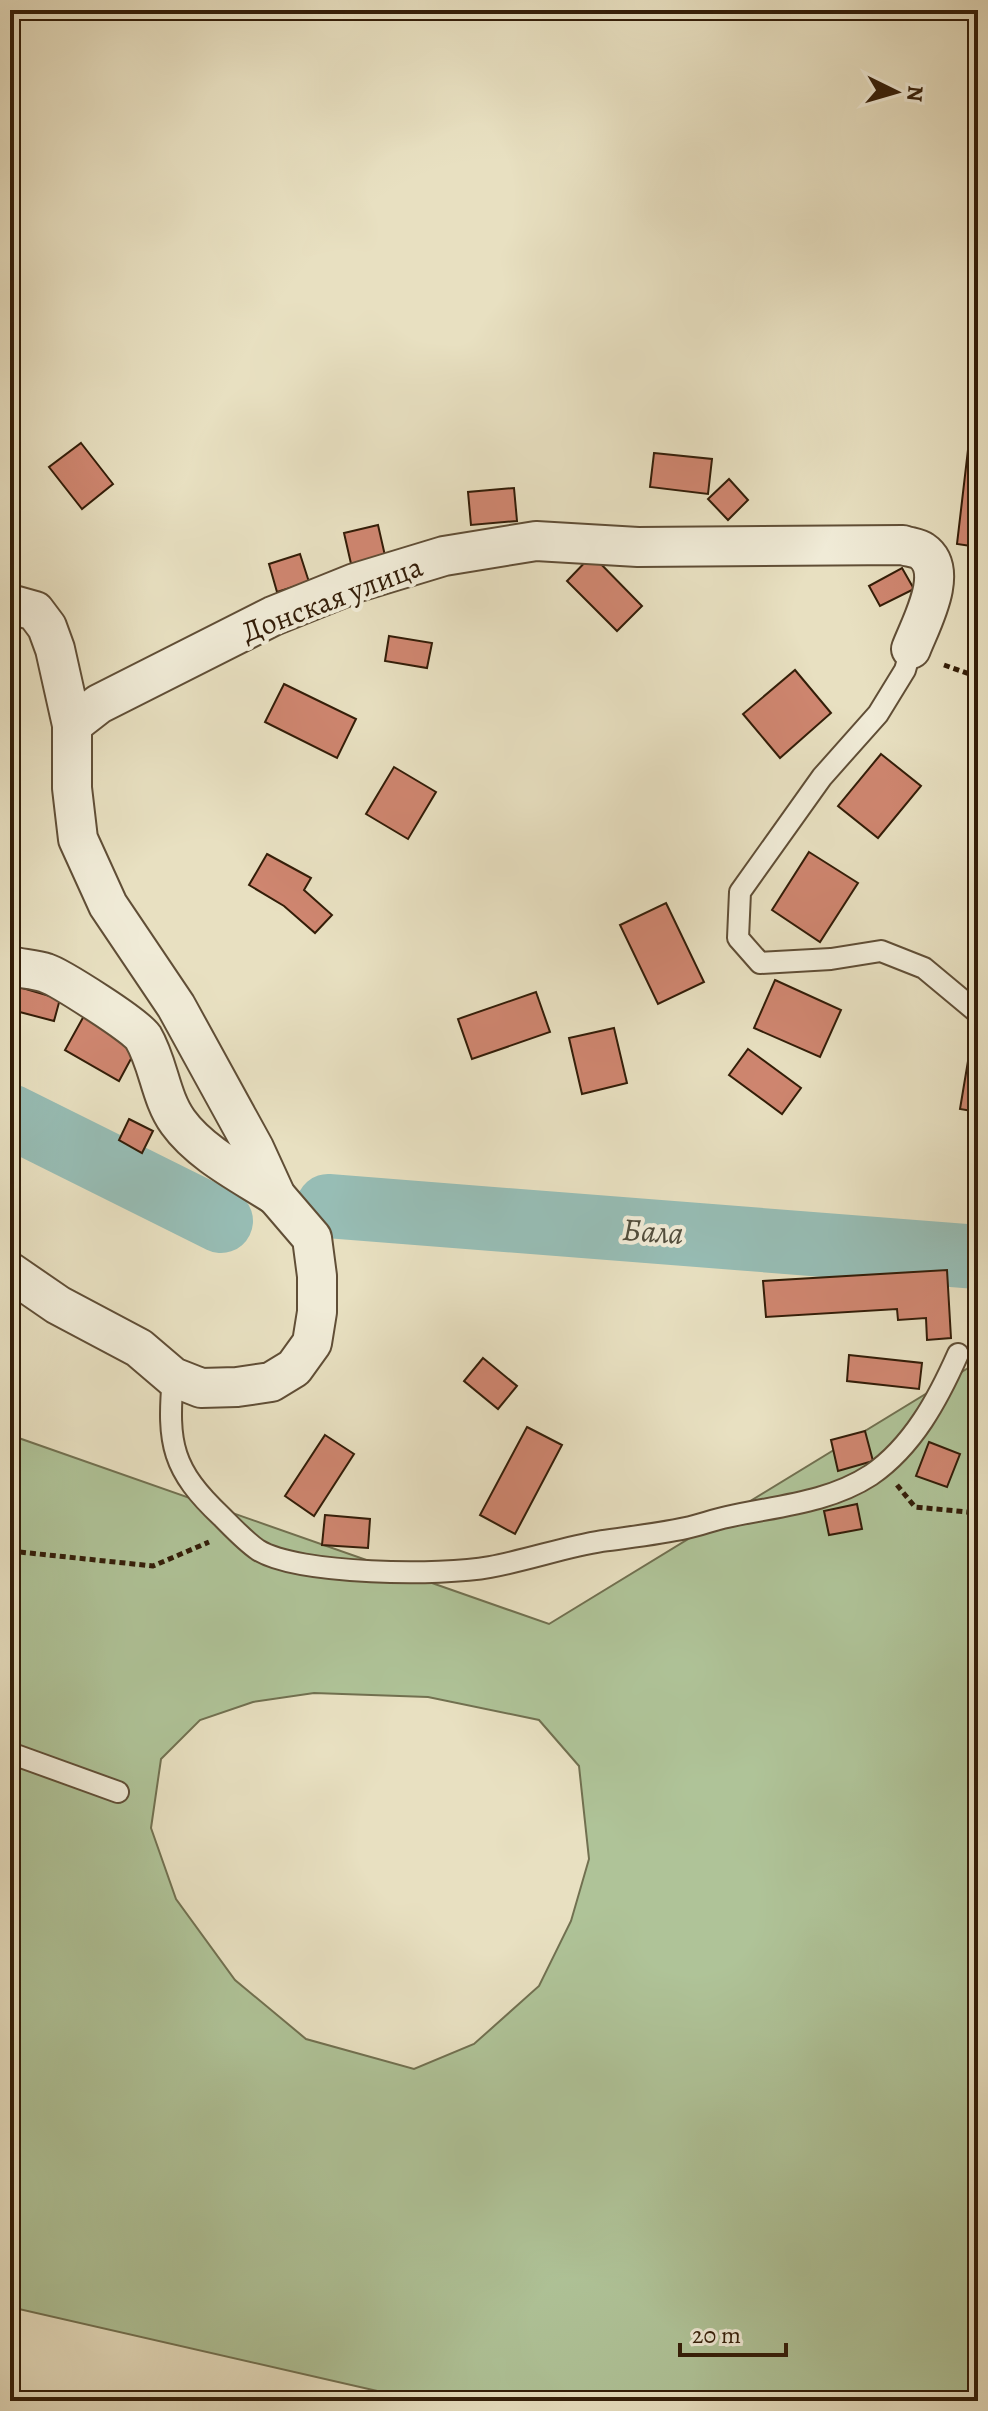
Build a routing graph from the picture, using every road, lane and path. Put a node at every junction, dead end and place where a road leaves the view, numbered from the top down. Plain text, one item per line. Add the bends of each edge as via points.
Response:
1 (10, 604) edge
2 (911, 649) joint
3 (72, 725) junction
4 (10, 966) edge
5 (978, 1013) edge
6 (276, 1196) junction
7 (10, 1272) edge
8 (958, 1354) dead end
9 (173, 1377) junction
10 (882, 1466) junction
11 (978, 1513) edge
12 (236, 1530) junction
13 (10, 1551) edge
14 (10, 1753) edge
15 (118, 1792) dead end

1 - 3 street via 35,611 47,627
2 - 3 street, Донская улица via 934,591 934,569 923,551 903,545 638,547 536,541 444,556 355,583 273,616 99,704
2 - 5 lane via 905,670 878,714 822,777 740,892 738,938 760,963 881,951 924,968
3 - 6 street via 78,839 91,873 176,1006
4 - 6 street via 66,981 142,1033 167,1104 180,1124
6 - 9 street via 312,1238 317,1300 312,1343 294,1368 271,1382 201,1388
7 - 9 street via 58,1305 139,1348
8 - 10 lane via 912,1435
9 - 12 lane via 171,1437 177,1463 201,1498
10 - 11 path via 915,1507
10 - 12 lane via 838,1492 780,1508 489,1567 440,1572 288,1562 258,1550
12 - 13 path via 153,1566
14 - 15 lane

